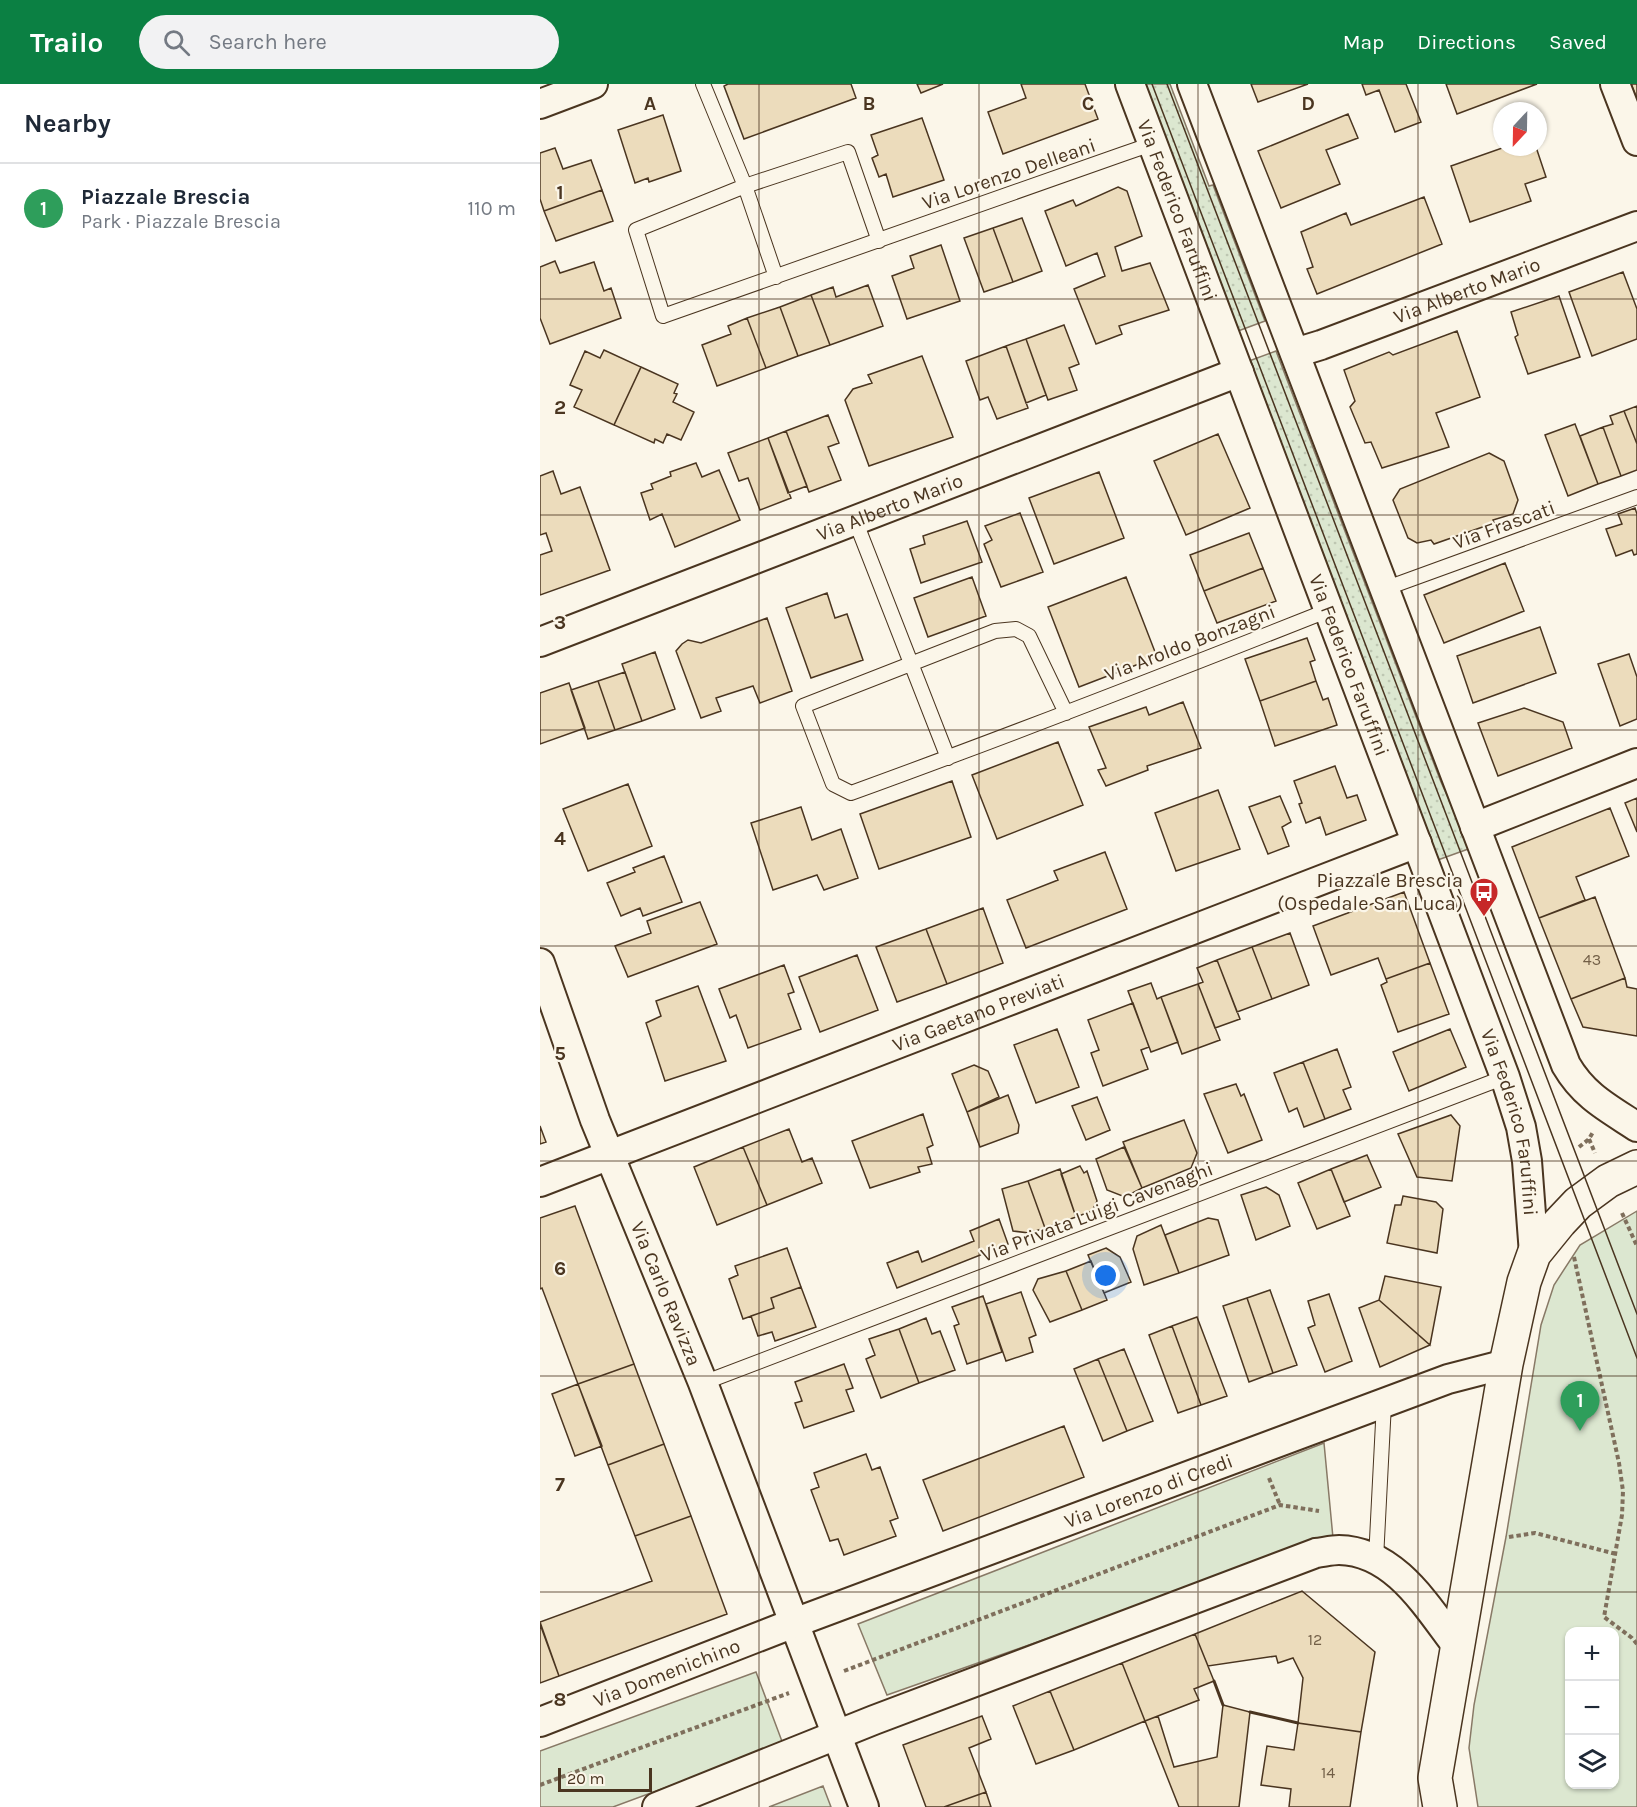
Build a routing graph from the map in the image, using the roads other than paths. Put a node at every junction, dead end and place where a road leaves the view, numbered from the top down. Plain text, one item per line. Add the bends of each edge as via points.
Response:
1 (592, 84) edge
2 (703, 84) edge
3 (1130, 84) edge
4 (1192, 84) edge
5 (1615, 84) edge
6 (540, 104) edge
7 (1637, 141) edge
8 (1152, 144) junction
9 (745, 186) junction
10 (1637, 226) edge
11 (879, 241) junction
12 (776, 277) junction
13 (1295, 353) junction
14 (1239, 372) junction
15 (1637, 497) edge
16 (855, 520) junction
17 (1384, 589) junction
18 (1329, 610) junction
19 (540, 642) edge
20 (911, 664) junction
21 (1066, 713) junction
22 (948, 758) junction
23 (1637, 763) edge
24 (1475, 827) junction
25 (1417, 843) junction
26 (540, 963) edge
27 (1505, 1077) junction
28 (1637, 1127) edge
29 (609, 1155) junction
30 (1637, 1167) edge
31 (540, 1182) edge
32 (1534, 1254) junction
33 (1506, 1364) junction
34 (703, 1383) junction
35 (1384, 1403) junction
36 (1376, 1559) junction
37 (794, 1623) junction
38 (1457, 1646) junction
39 (540, 1722) edge
40 (836, 1735) junction
41 (1432, 1798) edge
42 (689, 1801) edge
43 (657, 1807) edge
44 (864, 1807) edge

1 - 6 street
2 - 9 lane
3 - 8 street, Via Federico Faruffini
4 - 13 street
5 - 7 street
8 - 11 lane, Via Lorenzo Delleani
8 - 14 street, Via Federico Faruffini
9 - 11 lane, Via Lorenzo Delleani via 848,152
9 - 12 lane
9 - 12 lane, Via Lorenzo Delleani via 636,230 663,316
10 - 13 street, Via Alberto Mario
11 - 12 lane, Via Lorenzo Delleani
13 - 17 street
14 - 16 street, Via Alberto Mario
14 - 18 street, Via Federico Faruffini
15 - 17 lane, Via Frascati
16 - 19 street, Via Alberto Mario
16 - 20 lane
17 - 24 street
18 - 21 lane, Via Aroldo Bonzagni
18 - 25 street, Via Federico Faruffini
20 - 21 lane, Via Aroldo Bonzagni via 995,631 1016,629 1029,636
20 - 22 lane
20 - 22 lane, Via Aroldo Bonzagni via 803,706 833,784 851,793
21 - 22 lane, Via Aroldo Bonzagni
23 - 24 street
24 - 28 street via 1574,1080 1604,1107
25 - 27 street, Via Federico Faruffini
25 - 29 street, Via Gaetano Previati
26 - 29 street, Via Carlo Ravizza
27 - 32 street, Via Federico Faruffini via 1527,1161
27 - 34 lane, Via Privata Luigi Cavenaghi
29 - 31 street, Via Gaetano Previati
29 - 34 street, Via Carlo Ravizza
30 - 32 main road via 1608,1181 1578,1203
32 - 33 main road
33 - 35 street, Via Lorenzo di Credi via 1448,1379
33 - 38 main road
34 - 37 street, Via Carlo Ravizza
35 - 36 lane
35 - 37 street, Via Lorenzo di Credi
36 - 38 street via 1417,1594
36 - 40 street via 1339,1550 1316,1553
37 - 39 street, Via Domenichino
37 - 40 street, Via Carlo Ravizza
38 - 41 main road
40 - 42 street
40 - 44 street, Via Carlo Ravizza
42 - 43 street

